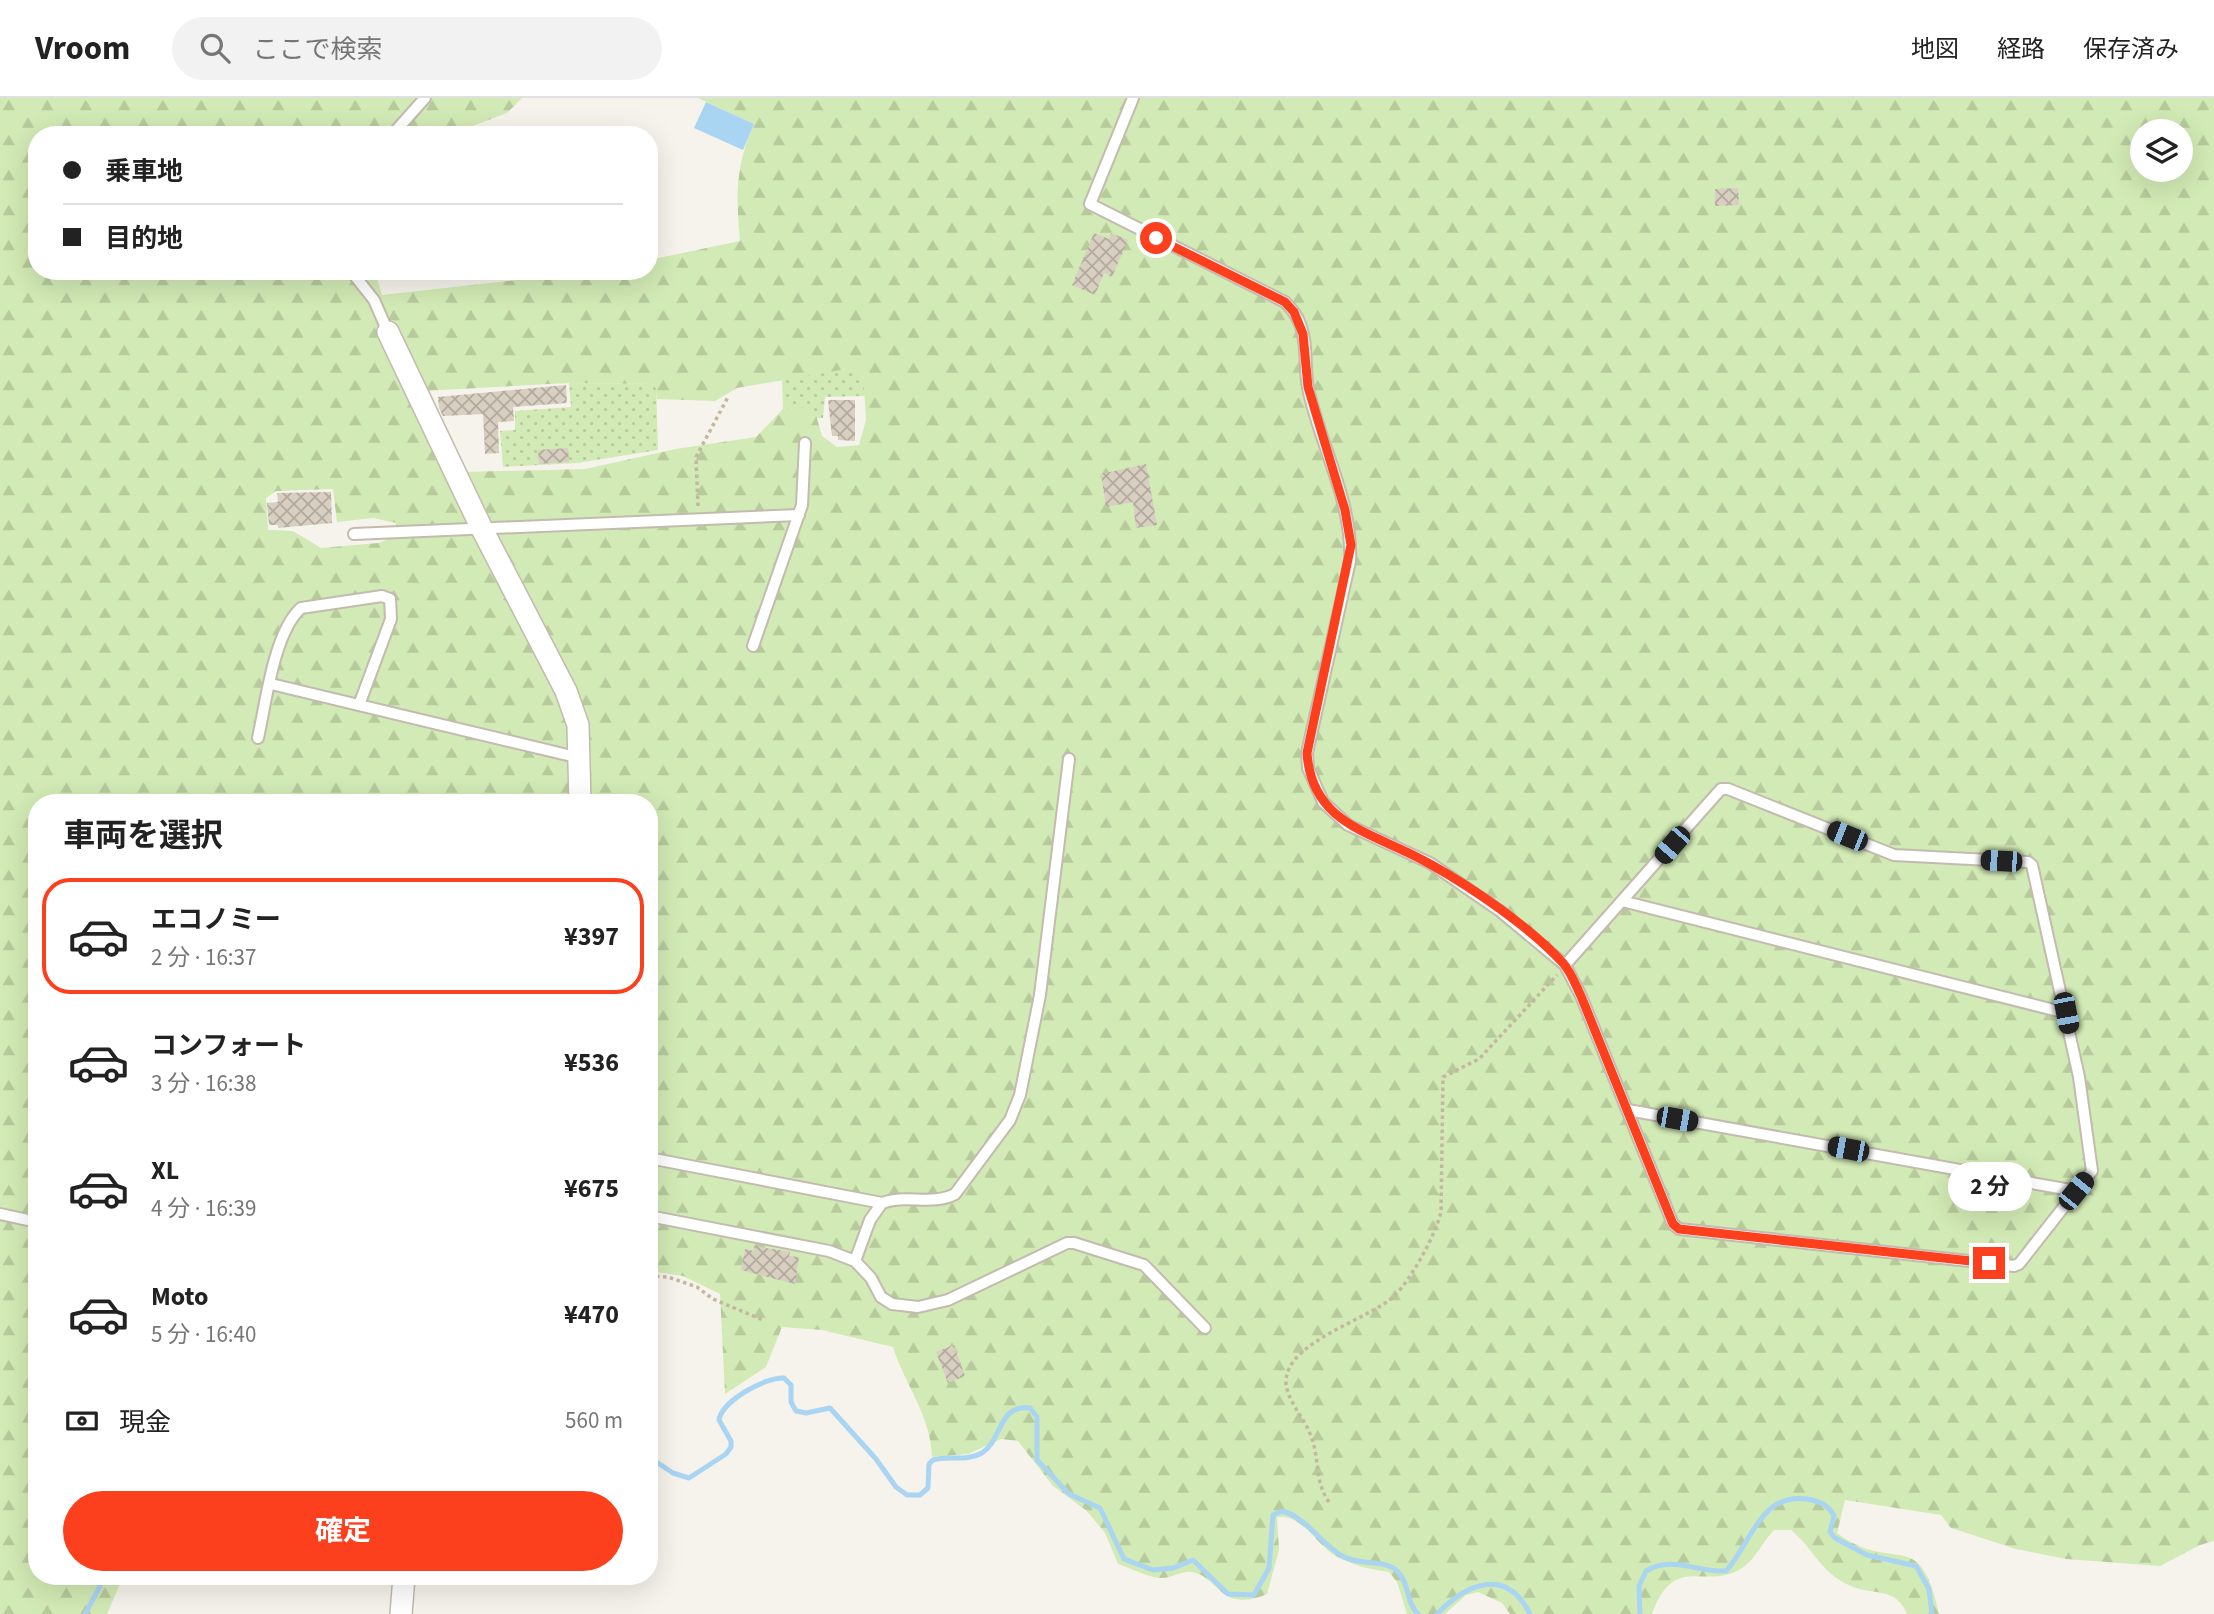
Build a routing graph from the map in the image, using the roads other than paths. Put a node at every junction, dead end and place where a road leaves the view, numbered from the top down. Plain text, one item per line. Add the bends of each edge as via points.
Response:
1 (425, 98) edge
2 (1133, 98) edge
3 (400, 126) edge
4 (358, 280) edge
5 (388, 332) joint
6 (805, 443) dead end
7 (799, 514) junction
8 (482, 529) junction
9 (354, 534) dead end
10 (753, 646) dead end
11 (271, 684) junction
12 (359, 705) junction
13 (258, 738) dead end
14 (580, 758) junction
15 (1069, 759) dead end
16 (580, 794) edge
17 (1622, 901) junction
18 (1565, 965) junction
19 (2066, 1013) junction
20 (1628, 1111) junction
21 (658, 1160) edge
22 (2076, 1191) junction
23 (882, 1203) junction
24 (0, 1214) edge
25 (658, 1218) edge
26 (28, 1220) edge
27 (855, 1261) junction
28 (1205, 1328) dead end
29 (403, 1585) edge
30 (401, 1614) edge

1 - 3 lane
2 - 18 lane via 1090,204 1285,302 1303,334 1308,387 1351,545 1310,734 1308,768 1314,784 1323,802 1348,825 1430,863 1500,911
4 - 5 lane
5 - 8 street
6 - 7 lane
7 - 8 lane
7 - 10 lane
8 - 9 lane
8 - 14 street via 566,691 578,725
11 - 12 lane
11 - 12 lane via 282,638 301,607 382,596 390,599 391,619
11 - 13 lane
12 - 14 lane
14 - 16 street
15 - 23 lane via 1035,1020 1020,1095 1010,1120 955,1194 947,1199
17 - 18 lane
17 - 19 lane
17 - 19 lane via 1721,789 1894,855 2028,862
18 - 20 lane
19 - 22 lane via 2094,1167
20 - 22 lane
20 - 22 lane via 1673,1224 1679,1229 2014,1266
21 - 23 lane
23 - 27 lane via 870,1220
24 - 26 lane
25 - 27 lane via 829,1251
27 - 28 lane via 881,1297 891,1304 918,1307 940,1303 1074,1242 1144,1265
29 - 30 street

